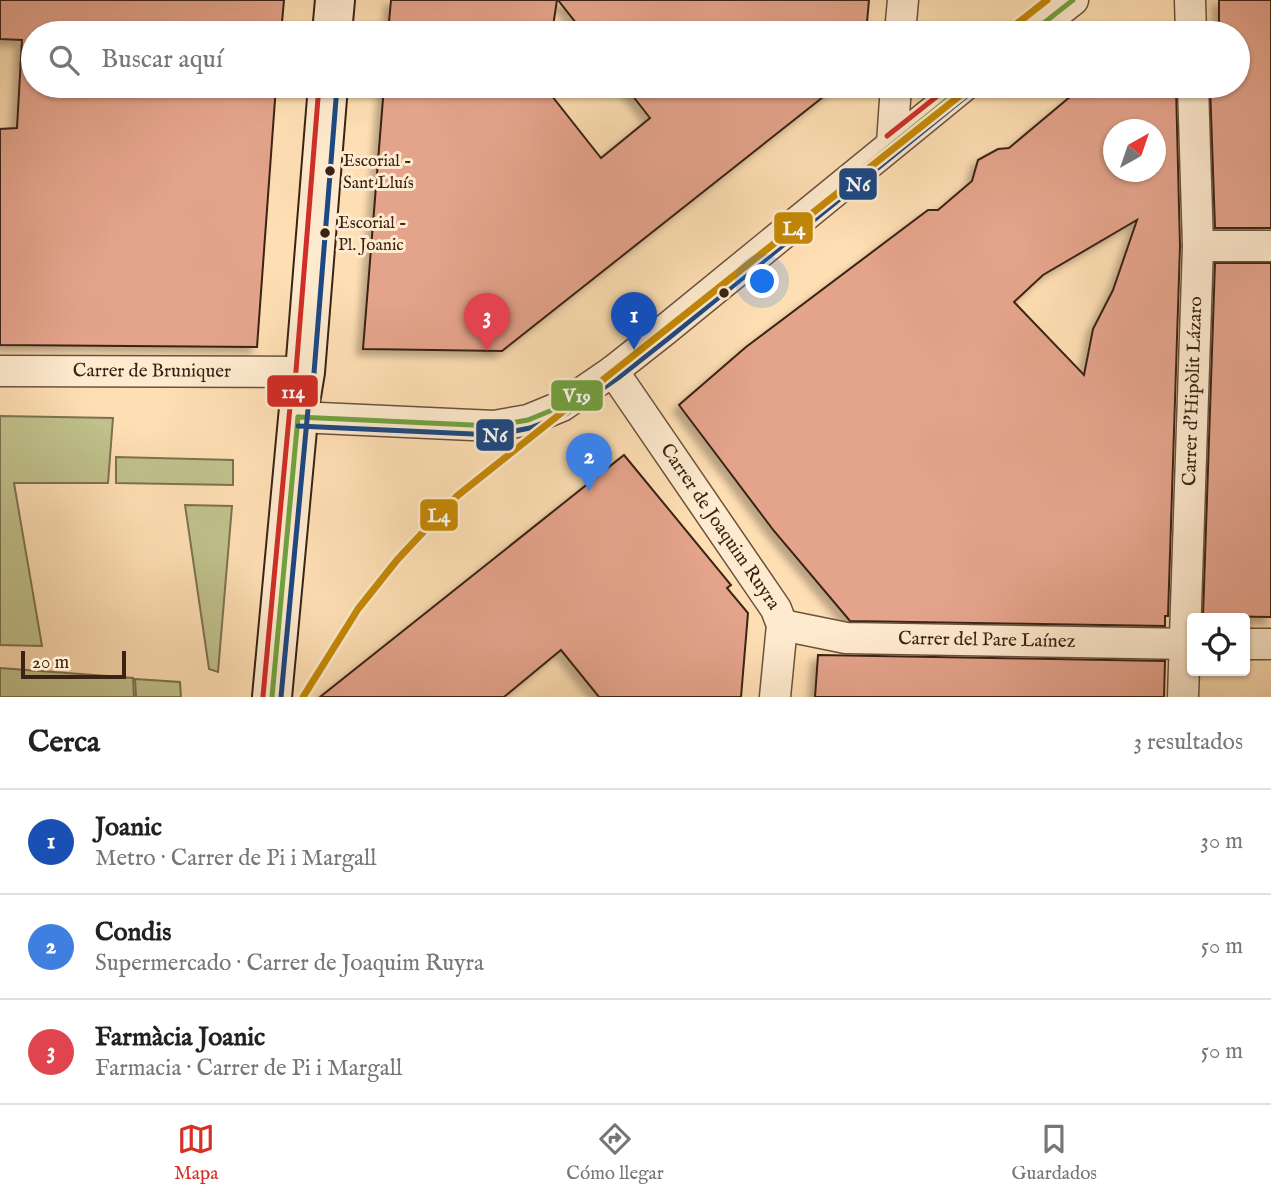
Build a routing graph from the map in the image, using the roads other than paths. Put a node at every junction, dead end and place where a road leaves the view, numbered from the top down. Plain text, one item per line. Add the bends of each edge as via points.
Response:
1 (335, 0) edge
2 (903, 0) edge
3 (1073, 0) edge
4 (1190, 0) edge
5 (333, 21) edge
6 (901, 21) edge
7 (1046, 21) edge
8 (1191, 21) edge
9 (327, 98) edge
10 (895, 98) edge
11 (949, 98) edge
12 (1193, 98) edge
13 (892, 143) junction
14 (1198, 246) junction
15 (1271, 246) edge
16 (0, 371) edge
17 (613, 371) junction
18 (305, 372) junction
19 (298, 417) junction
20 (1189, 613) edge
21 (782, 625) junction
22 (1187, 644) edge
23 (1250, 644) edge
24 (1271, 645) edge
25 (1187, 655) edge
26 (272, 697) edge
27 (775, 697) edge
28 (1183, 697) edge

1 - 5 street
2 - 6 street
3 - 7 street
4 - 8 street
9 - 18 street
10 - 13 street
11 - 13 street
12 - 14 street, Carrer d'Hipòlit Lázaro
13 - 17 street
14 - 15 street
14 - 20 street, Carrer d'Hipòlit Lázaro
16 - 18 street, Carrer de Bruniquer
17 - 19 street via 562,406 494,426
17 - 21 street, Carrer de Joaquim Ruyra via 776,608
18 - 19 street
19 - 26 street
21 - 22 street, Carrer del Pare Laínez via 846,638
21 - 27 street, Carrer de Joaquim Ruyra
23 - 24 street
25 - 28 street, Carrer d'Hipòlit Lázaro

